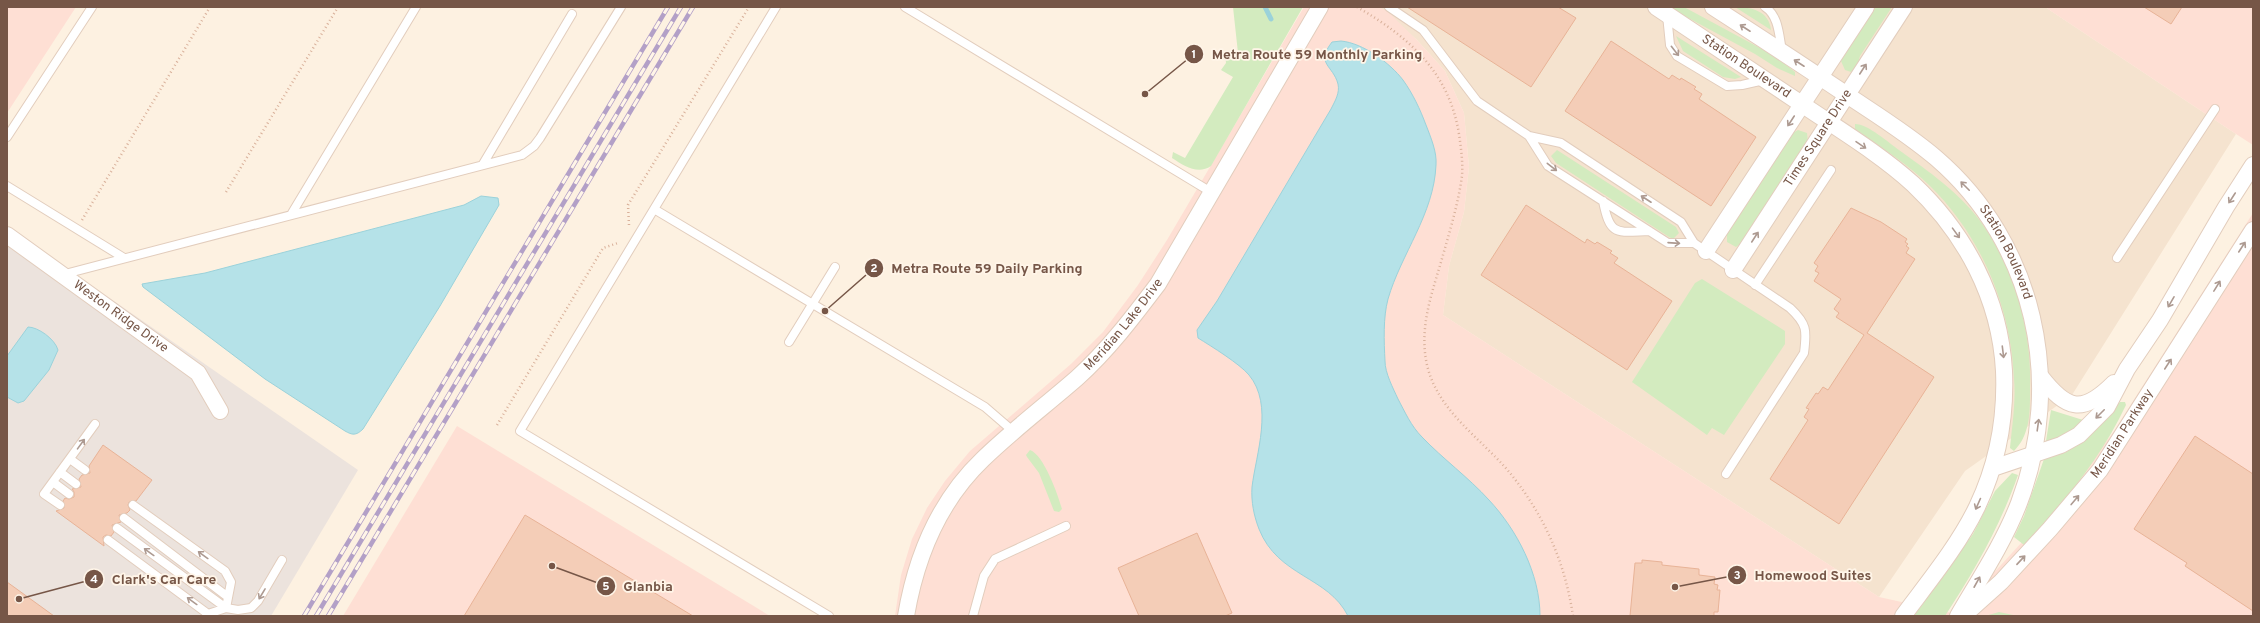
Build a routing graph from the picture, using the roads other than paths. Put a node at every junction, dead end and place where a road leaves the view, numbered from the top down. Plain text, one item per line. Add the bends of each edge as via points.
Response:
1 (92, 7) edge
2 (416, 7) edge
3 (621, 7) edge
4 (776, 7) edge
5 (905, 7) edge
6 (1320, 7) edge
7 (1389, 7) edge
8 (1713, 7) edge
9 (1765, 7) edge
10 (1866, 7) edge
11 (1904, 7) edge
12 (1661, 11) edge
13 (572, 14) dead end
14 (1782, 52) junction
15 (1820, 76) junction
16 (1765, 80) junction
17 (1847, 95) junction
18 (1802, 104) junction
19 (2215, 109) dead end
20 (1829, 122) junction
21 (1529, 136) junction
22 (7, 137) edge
23 (483, 164) junction
24 (2253, 165) edge
25 (1831, 170) dead end
26 (7, 186) edge
27 (1211, 192) junction
28 (1603, 201) junction
29 (654, 209) junction
30 (292, 213) junction
31 (2253, 230) edge
32 (1650, 231) junction
33 (7, 235) edge
34 (1700, 247) junction
35 (124, 258) junction
36 (2117, 258) dead end
37 (835, 267) dead end
38 (1733, 270) junction
39 (61, 274) junction
40 (1755, 285) junction
41 (812, 304) junction
42 (789, 342) dead end
43 (2127, 369) junction
44 (2041, 376) junction
45 (220, 411) dead end
46 (96, 424) dead end
47 (1014, 432) junction
48 (2034, 453) junction
49 (70, 459) junction
50 (1993, 468) junction
51 (85, 470) dead end
52 (60, 472) junction
53 (1726, 474) dead end
54 (53, 482) junction
55 (76, 484) dead end
56 (69, 494) dead end
57 (60, 505) dead end
58 (133, 505) dead end
59 (124, 518) dead end
60 (1066, 526) dead end
61 (116, 528) dead end
62 (108, 540) dead end
63 (282, 560) dead end
64 (228, 597) junction
65 (226, 608) junction
66 (829, 616) edge
67 (906, 616) edge
68 (972, 616) edge
69 (1903, 616) edge
70 (1958, 616) edge
71 (1963, 616) edge

1 - 22 lane
2 - 30 lane
3 - 23 lane via 534,146 517,156
4 - 29 lane
5 - 27 lane
6 - 27 street, Meridian Lake Drive
7 - 21 lane via 1427,35 1477,101
14 -> 8 street, Station Boulevard
9 - 14 lane via 1776,21
10 - 15 street
17 -> 11 street, Times Square Drive
12 - 16 street, Station Boulevard
12 -> 16 lane via 1670,45 1677,56 1726,86
13 - 23 lane
15 -> 14 street, Station Boulevard
15 - 17 street, Station Boulevard
15 - 18 street
16 - 18 street, Station Boulevard
17 - 20 street, Times Square Drive
44 -> 17 street, Station Boulevard via 2037,339 2026,295 2008,249 1989,217 1973,195 1936,158
18 - 20 street, Station Boulevard
18 -> 34 street
19 - 36 lane
38 -> 20 street, Times Square Drive
20 -> 50 street, Station Boulevard via 1913,184 1946,219 1967,248 1982,279 1996,314 2003,353 2005,393 2002,431
21 -> 28 lane via 1548,166
34 -> 21 lane via 1681,222 1561,143
23 - 30 lane
24 -> 43 street via 2160,320
25 - 40 lane
26 - 35 lane
27 - 47 street, Meridian Lake Drive via 1158,284 1134,316 1078,377
28 - 32 lane
28 - 32 lane via 1607,220 1614,230 1622,233
29 - 41 lane
29 - 66 lane via 520,431
30 - 35 lane
71 -> 31 street, Meridian Parkway via 2050,529 2100,470
32 -> 34 lane via 1668,243
33 - 39 street, Weston Ridge Drive
34 - 38 lane
35 - 39 lane
37 - 41 lane
38 - 40 lane
39 - 45 street, Weston Ridge Drive via 198,373
40 - 53 lane via 1790,308 1802,320 1807,334 1804,353
41 - 42 lane
41 - 47 lane via 985,407
43 - 44 street via 2098,399 2082,405 2064,401
43 -> 48 street via 2107,407 2079,435 2054,448
48 -> 44 street, Station Boulevard via 2041,408
49 -> 46 lane
47 - 67 street, Meridian Lake Drive via 982,459 960,484 941,512 920,555
48 - 50 street
70 -> 48 street, Station Boulevard via 2019,504
49 - 51 lane
49 - 52 lane
50 -> 69 street via 1966,529
52 - 54 lane
52 - 55 lane
54 - 56 lane
54 - 57 lane via 44,494
64 -> 58 lane via 231,582 226,571
59 - 64 lane
60 - 68 lane via 995,559 984,576
65 -> 61 lane
65 -> 62 lane via 208,614
63 -> 65 lane via 258,601 251,608
64 - 65 lane

